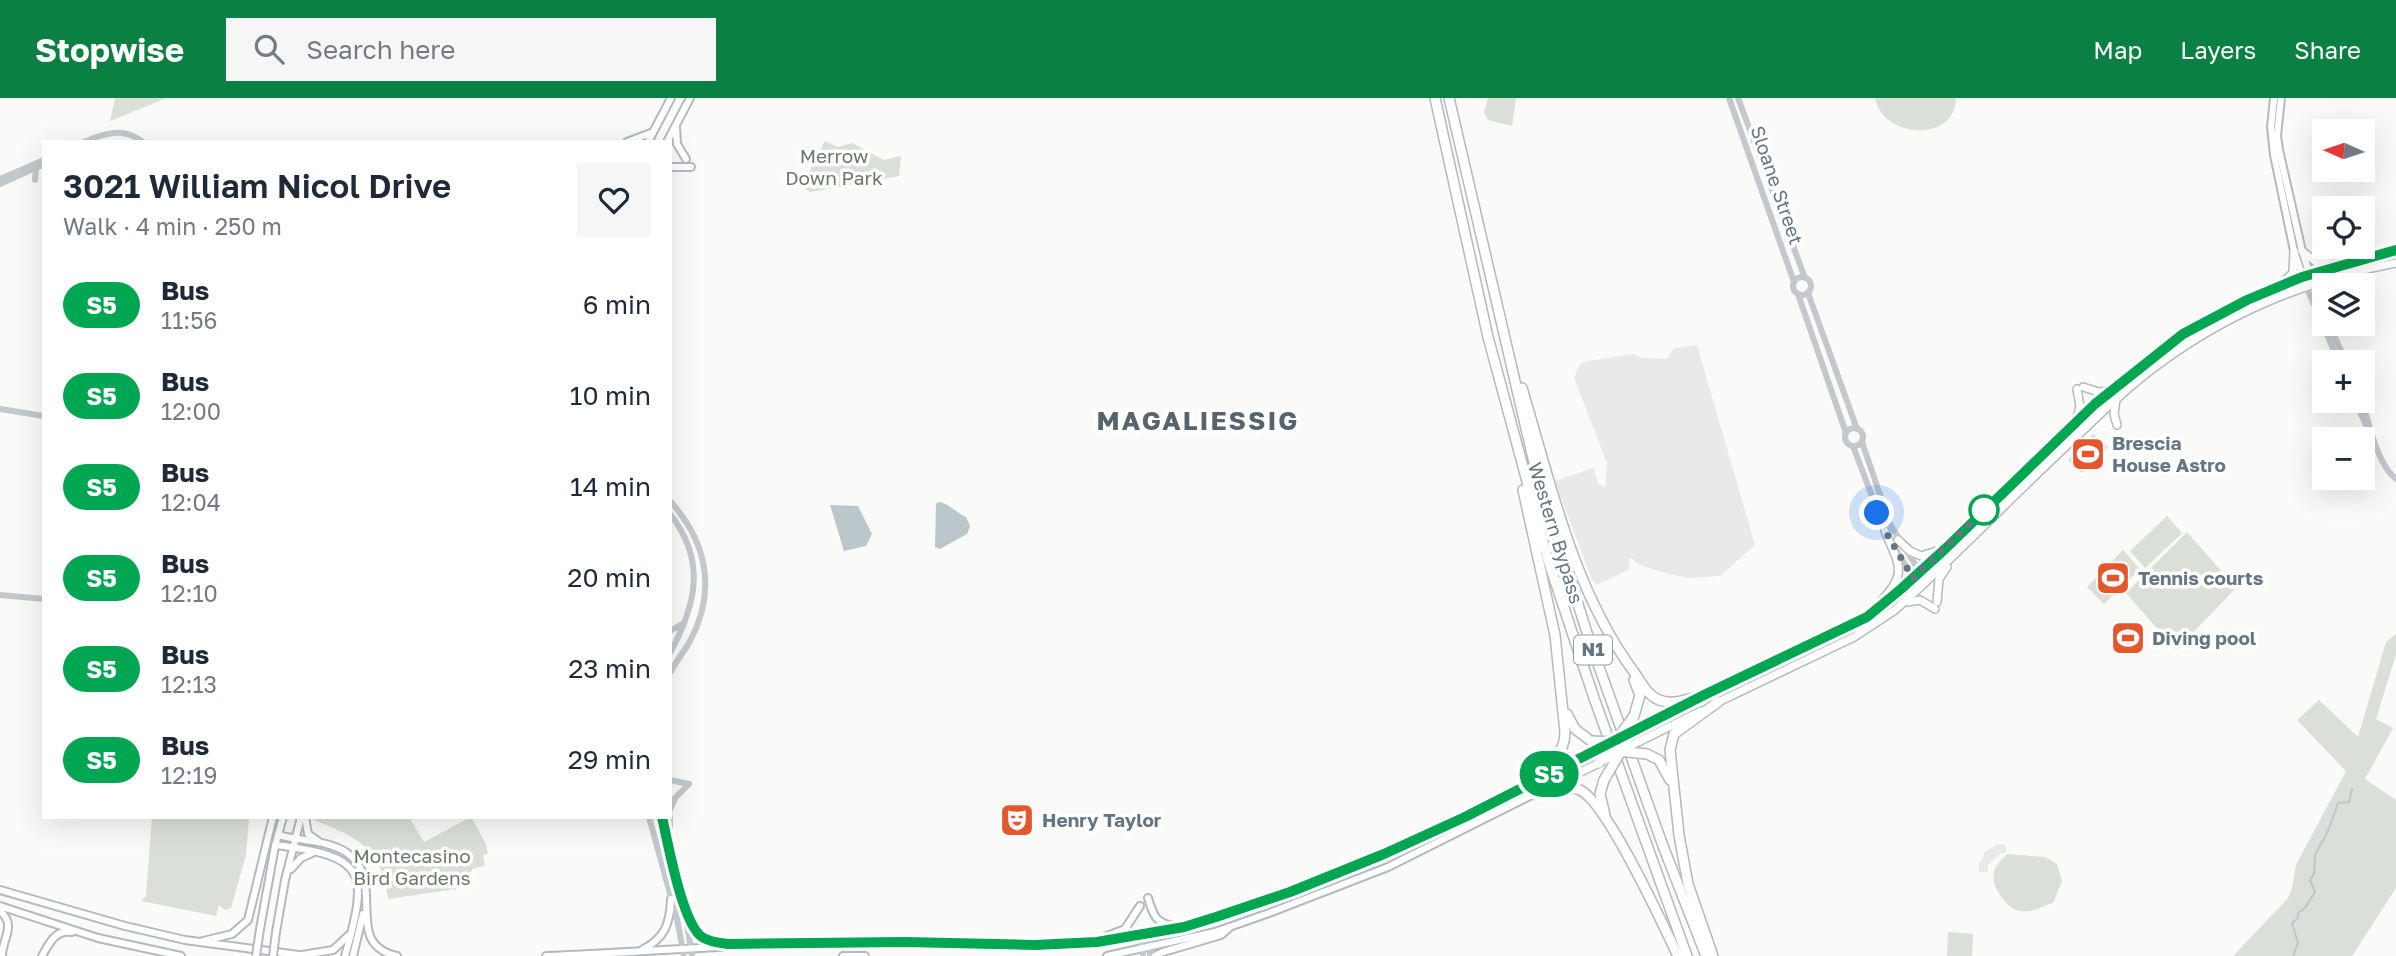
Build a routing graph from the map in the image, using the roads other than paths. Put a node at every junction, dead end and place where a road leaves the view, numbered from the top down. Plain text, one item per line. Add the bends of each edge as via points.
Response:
1 (671, 98) edge
2 (690, 98) edge
3 (1435, 98) edge
4 (1449, 98) edge
5 (1729, 98) edge
6 (1737, 98) edge
7 (2274, 98) edge
8 (2281, 98) edge
9 (1732, 107) junction
10 (1746, 121) junction
11 (676, 125) junction
12 (122, 132) junction
13 (651, 134) junction
14 (89, 140) edge
15 (100, 140) edge
16 (140, 140) edge
17 (633, 140) edge
18 (649, 140) edge
19 (668, 140) edge
20 (1749, 154) junction
21 (686, 159) dead end
22 (42, 163) edge
23 (42, 164) edge
24 (672, 167) edge
25 (691, 167) dead end
26 (36, 168) junction
27 (0, 178) edge
28 (35, 180) dead end
29 (0, 184) edge
30 (2396, 250) edge
31 (2298, 251) junction
32 (2348, 262) junction
33 (2396, 263) edge
34 (2353, 273) edge
35 (2306, 276) junction
36 (1805, 278) junction
37 (1794, 282) junction
38 (2310, 285) junction
39 (2273, 288) junction
40 (2312, 289) edge
41 (1808, 293) junction
42 (1798, 294) junction
43 (1506, 336) junction
44 (1488, 337) junction
45 (2334, 350) edge
46 (2111, 390) junction
47 (2116, 398) junction
48 (0, 408) edge
49 (42, 414) edge
50 (2076, 422) junction
51 (2117, 425) dead end
52 (1857, 429) junction
53 (1846, 433) junction
54 (1862, 442) junction
55 (2375, 442) edge
56 (1853, 446) junction
57 (2396, 479) edge
58 (672, 503) edge
59 (672, 517) edge
60 (1885, 531) junction
61 (1898, 540) junction
62 (1965, 545) junction
63 (1945, 549) junction
64 (1917, 575) junction
65 (1923, 585) junction
66 (0, 596) edge
67 (42, 601) edge
68 (1904, 602) junction
69 (1867, 617) junction
70 (685, 622) junction
71 (672, 630) edge
72 (672, 649) edge
73 (1628, 665) junction
74 (672, 670) edge
75 (1706, 694) junction
76 (1718, 702) junction
77 (1563, 706) junction
78 (1640, 729) junction
79 (1643, 739) junction
80 (1627, 741) junction
81 (1615, 742) junction
82 (1594, 751) junction
83 (1608, 751) junction
84 (1620, 751) junction
85 (1599, 763) junction
86 (672, 780) edge
87 (1521, 787) junction
88 (1674, 788) junction
89 (1538, 792) junction
90 (672, 805) edge
91 (273, 819) edge
92 (282, 819) edge
93 (302, 819) edge
94 (304, 819) edge
95 (649, 819) edge
96 (662, 819) edge
97 (670, 819) edge
98 (1609, 826) junction
99 (278, 835) junction
100 (296, 840) junction
101 (323, 844) junction
102 (275, 845) junction
103 (294, 848) junction
104 (317, 852) junction
105 (671, 854) junction
106 (285, 880) junction
107 (0, 890) edge
108 (1148, 898) dead end
109 (671, 899) junction
110 (366, 902) junction
111 (683, 905) junction
112 (1140, 906) dead end
113 (0, 909) edge
114 (1184, 927) junction
115 (1231, 927) junction
116 (352, 929) junction
117 (1149, 933) junction
118 (1140, 934) junction
119 (98, 937) junction
120 (198, 943) junction
121 (1075, 944) junction
122 (745, 945) junction
123 (1145, 951) edge
124 (637, 952) junction
125 (692, 952) edge
126 (684, 953) edge
127 (2, 956) edge
128 (41, 956) edge
129 (181, 956) edge
130 (257, 956) edge
131 (273, 956) edge
132 (304, 956) edge
133 (345, 956) edge
134 (353, 956) edge
135 (397, 956) edge
136 (546, 956) edge
137 (843, 956) edge
138 (865, 956) edge
139 (1107, 956) edge
140 (1150, 956) edge
141 (1155, 956) edge
142 (1678, 956) edge
143 (1687, 956) edge
144 (1706, 956) edge
145 (1713, 956) edge

1 - 13 main road
2 - 11 main road
3 - 44 highway, Western Bypass / N1
4 - 43 highway, Western Bypass / N1
5 - 9 street, Sloane Street
6 - 9 street
6 - 10 street, Sloane Street
7 - 31 main road via 2272,145
8 - 31 main road via 2278,150
9 - 20 street, Sloane Street
10 - 20 street via 1753,151
10 - 36 street, Sloane Street
11 - 19 main road
11 - 21 main road via 677,144
12 - 14 street
12 - 15 street
12 - 16 street
13 - 17 main road
13 - 18 main road
20 - 37 street, Sloane Street
22 - 27 street
23 - 26 street
24 - 25 main road
26 - 28 street
26 - 29 street
30 - 32 main road
31 - 32 main road via 2319,262
31 - 35 main road
31 - 39 main road via 2293,273
32 - 35 main road
33 - 34 main road
35 - 38 main road
35 - 39 main road
36 - 37 street
36 - 41 street via 1810,284
37 - 42 street
38 - 40 street
38 - 45 street
38 - 47 main road via 2216,327 2159,363
39 - 46 main road via 2183,334
41 - 42 street
41 - 52 street
42 - 53 street
43 - 73 highway via 1580,572
43 - 144 highway, Western Bypass / N1 via 1535,467 1563,559
44 - 77 highway via 1555,635
44 - 143 highway, Western Bypass / N1 via 1549,563
46 - 50 main road
46 - 50 main road via 2080,388
47 - 51 main road
47 - 62 main road
48 - 49 street
50 - 63 main road
52 - 53 street
52 - 54 street
53 - 56 street via 1846,441
54 - 56 street
54 - 61 street
55 - 57 street via 2385,467
56 - 60 street
58 - 74 street via 697,541 706,586 691,639
59 - 70 street via 687,542 694,569 693,598
60 - 64 street
60 - 69 main road via 1899,576
61 - 63 main road via 1921,556
61 - 64 street
62 - 65 main road
62 - 68 main road via 1939,579 1936,605
63 - 64 main road
64 - 65 street
64 - 69 main road
65 - 68 main road
66 - 67 street
68 - 76 main road via 1854,637
69 - 75 main road
70 - 71 street
70 - 72 street
73 - 75 highway via 1647,691 1661,701
73 - 81 highway, bridge via 1640,695 1634,716
75 - 78 main road
76 - 79 main road
76 - 88 highway via 1674,734 1670,750
77 - 81 highway, bridge via 1575,729 1591,741
77 - 87 highway via 1562,751
78 - 80 highway, bridge
78 - 81 main road, bridge
79 - 80 highway, bridge
79 - 84 main road, bridge
80 - 81 highway, bridge
80 - 84 highway, bridge
81 - 82 main road, bridge
81 - 83 highway, bridge
82 - 83 highway, bridge
82 - 87 main road
83 - 84 highway, bridge
83 - 85 highway, bridge
84 - 85 main road, bridge
84 - 88 highway, bridge via 1659,760
84 - 98 highway, bridge via 1604,780 1600,799
85 - 89 main road
86 - 90 street via 689,784
87 - 114 main road via 1384,854
88 - 145 highway via 1688,884
89 - 98 highway via 1570,788 1584,792
89 - 115 main road via 1388,867
91 - 120 main road via 248,920 232,934
92 - 99 main road
93 - 100 main road
94 - 101 main road via 308,834
95 - 109 street
96 - 105 street
97 - 105 street
98 - 142 highway
99 - 100 main road
99 - 102 main road
100 - 101 main road
100 - 103 main road
101 - 110 main road via 356,861 365,875
102 - 103 main road
102 - 130 main road, bridge
103 - 104 main road
103 - 106 main road
104 - 106 main road via 301,858
104 - 116 main road via 344,861 357,877 359,896
105 - 111 street
106 - 131 main road, bridge
107 - 120 main road
108 - 114 main road via 1160,923
109 - 124 main road via 665,932
109 - 126 street
110 - 134 main road
110 - 135 main road via 371,941
111 - 122 main road via 690,923 705,939
111 - 125 street
112 - 121 main road via 1121,932
113 - 119 main road
113 - 127 main road via 9,924
114 - 117 main road
115 - 123 main road
115 - 141 main road via 1221,935
116 - 132 main road via 333,950
116 - 133 main road
117 - 118 main road
117 - 123 street
118 - 121 main road
118 - 123 street
119 - 128 main road via 62,932
119 - 129 main road
120 - 132 main road
121 - 122 main road
122 - 125 main road
123 - 139 main road
123 - 140 street
124 - 126 main road
124 - 136 main road
125 - 126 main road
137 - 138 main road

